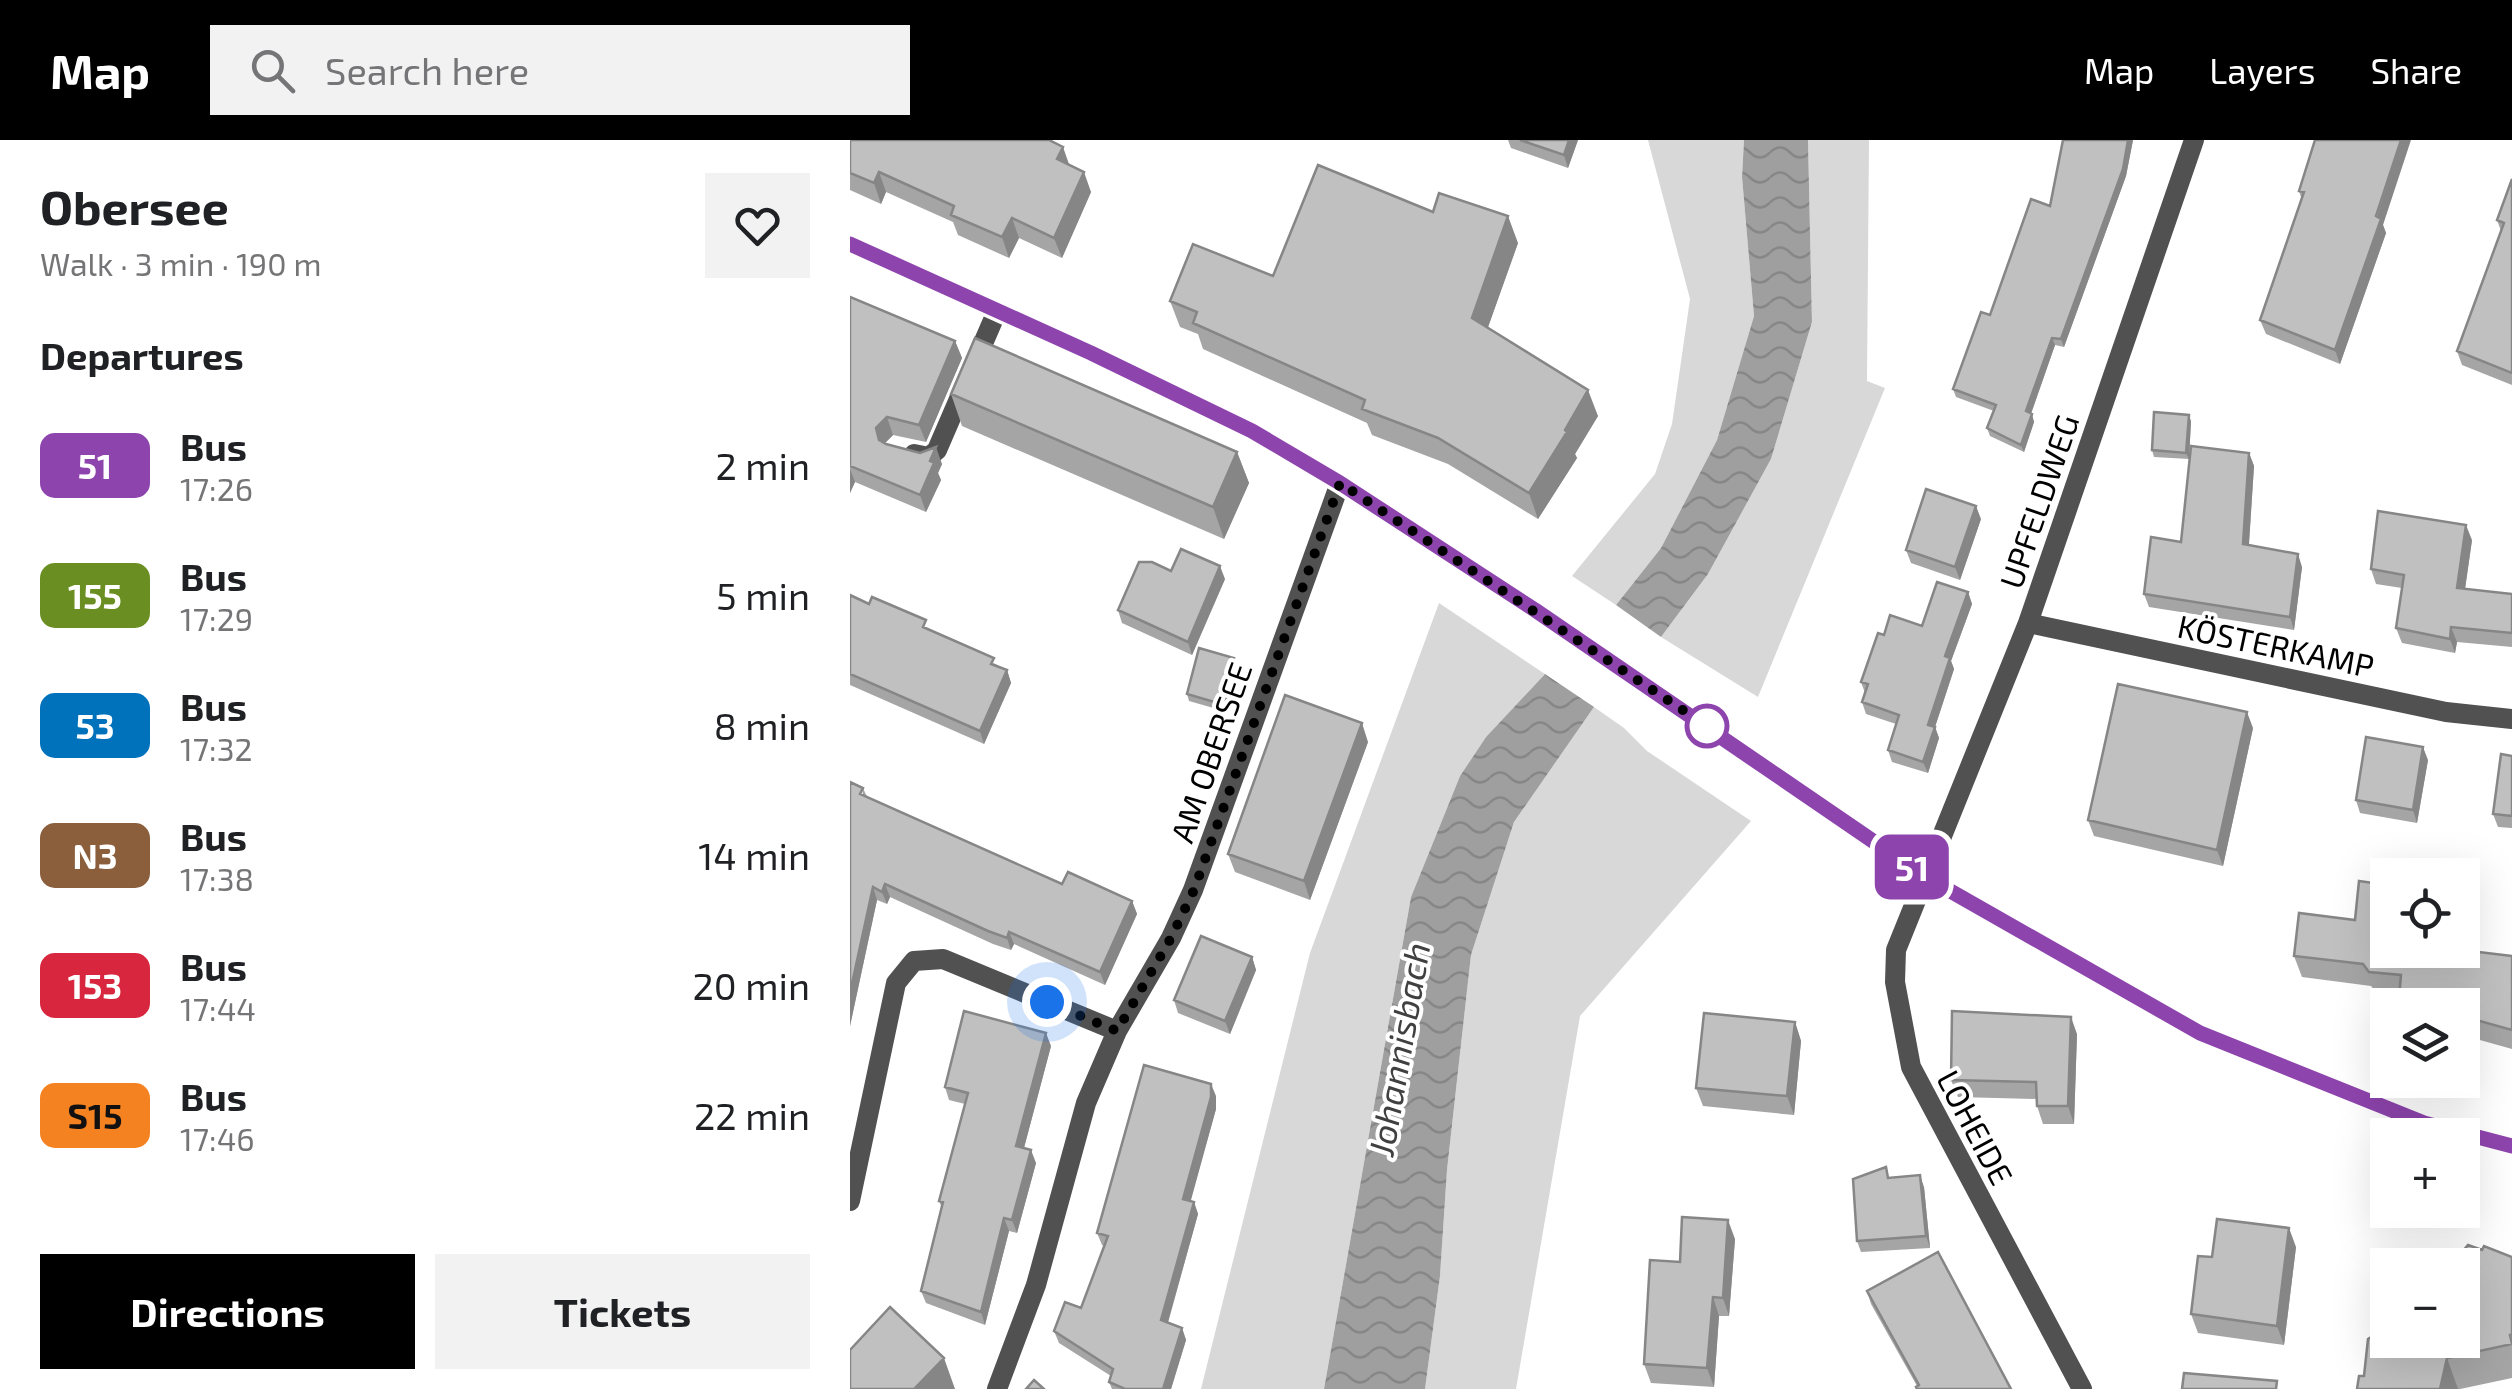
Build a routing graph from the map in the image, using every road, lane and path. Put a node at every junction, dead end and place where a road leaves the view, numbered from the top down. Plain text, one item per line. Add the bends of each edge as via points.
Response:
1 (2194, 140) edge
2 (850, 244) edge
3 (997, 310) junction
4 (896, 448) edge
5 (1340, 483) junction
6 (2028, 623) junction
7 (2512, 719) edge
8 (1924, 876) junction
9 (1117, 1031) junction
10 (2512, 1146) edge
11 (850, 1201) edge
12 (997, 1389) edge
13 (2082, 1389) edge

1 - 6 street, UPFELDWEG
2 - 3 main road
3 - 4 street via 937,450 929,457
3 - 5 main road via 1252,431
5 - 8 main road
5 - 9 street, AM OBERSEE via 1194,890
6 - 7 street, KÖSTERKAMP via 2446,712
6 - 8 street, UPFELDWEG
8 - 10 main road via 2200,1033 2424,1123
8 - 13 street, LOHEIDE via 1896,950 1895,982 1911,1067
9 - 11 street via 944,959 914,961 896,983
9 - 12 street, AM OBERSEE via 1086,1103 1036,1285

